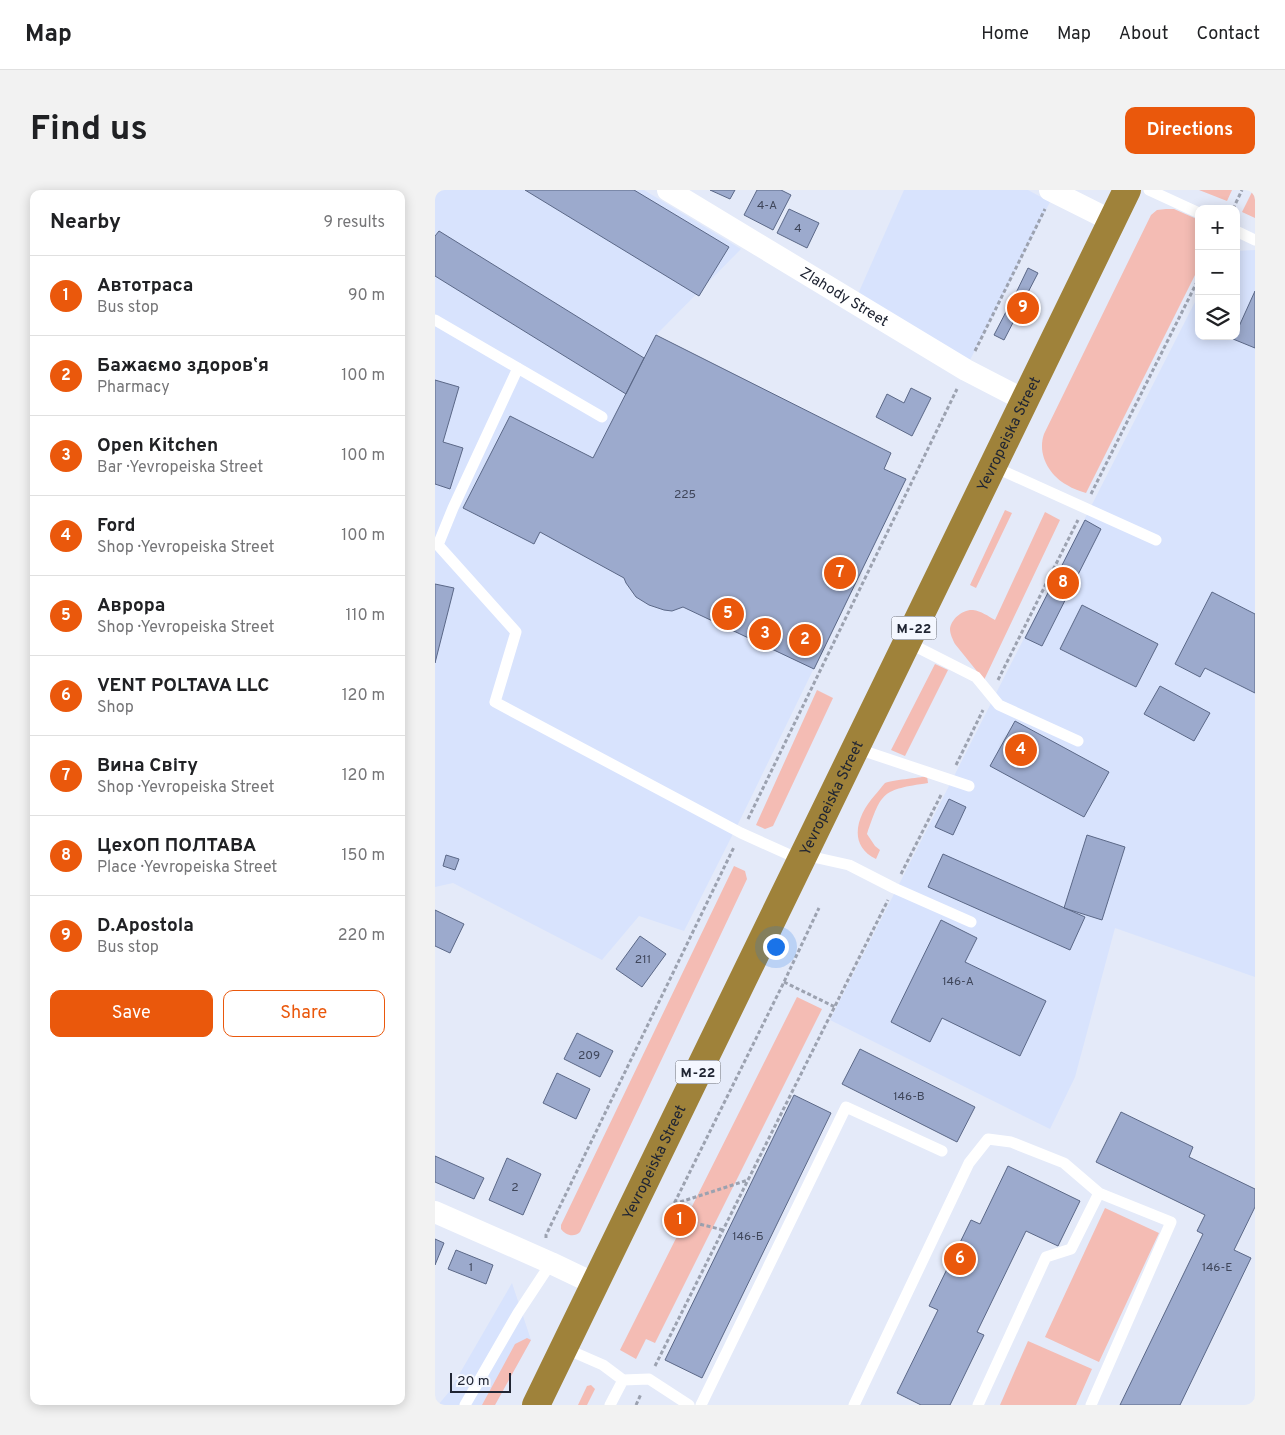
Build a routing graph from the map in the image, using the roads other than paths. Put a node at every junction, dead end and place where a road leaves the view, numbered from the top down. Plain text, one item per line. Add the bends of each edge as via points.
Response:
1 (668, 190) edge
2 (1127, 190) edge
3 (1149, 190) edge
4 (1051, 191) edge
5 (1195, 211) edge
6 (1112, 221) junction
7 (1240, 233) edge
8 (1255, 240) edge
9 (435, 320) edge
10 (518, 368) junction
11 (1024, 400) junction
12 (602, 417) dead end
13 (992, 466) junction
14 (1156, 540) dead end
15 (437, 545) edge
16 (907, 642) junction
17 (1078, 741) dead end
18 (855, 748) junction
19 (969, 786) dead end
20 (802, 858) junction
21 (971, 922) dead end
22 (942, 1151) dead end
23 (1099, 1193) junction
24 (435, 1212) edge
25 (551, 1263) junction
26 (595, 1284) junction
27 (564, 1348) junction
28 (623, 1380) junction
29 (465, 1405) edge
30 (536, 1405) edge
31 (610, 1405) edge
32 (689, 1405) edge
33 (701, 1405) edge
34 (854, 1405) edge
35 (978, 1405) edge
36 (1091, 1405) edge

1 - 11 street, Zlahody Street via 966,370
2 - 6 highway, Yevropeiska Street / М-22
3 - 5 lane
4 - 6 street
6 - 11 highway, Yevropeiska Street / М-22
7 - 8 lane
9 - 10 lane
10 - 12 lane
10 - 15 lane
11 - 13 highway, Yevropeiska Street / М-22
13 - 14 lane
13 - 16 highway, Yevropeiska Street / М-22
15 - 20 lane via 516,632 495,702 694,808
16 - 17 lane via 976,677 999,705
16 - 18 highway, Yevropeiska Street / М-22
18 - 19 lane
18 - 20 highway, Yevropeiska Street / М-22
20 - 21 lane via 849,865
20 - 26 highway, Yevropeiska Street / М-22
22 - 33 lane via 846,1107
23 - 34 lane via 1064,1163 1011,1142 989,1139 969,1163
23 - 35 lane via 1071,1249 1046,1257
23 - 36 lane via 1171,1222
24 - 25 street
25 - 26 street
25 - 29 lane
26 - 27 highway, Yevropeiska Street / М-22
27 - 28 lane via 603,1365
27 - 30 highway, Yevropeiska Street / М-22
28 - 31 lane
28 - 32 lane via 649,1379

